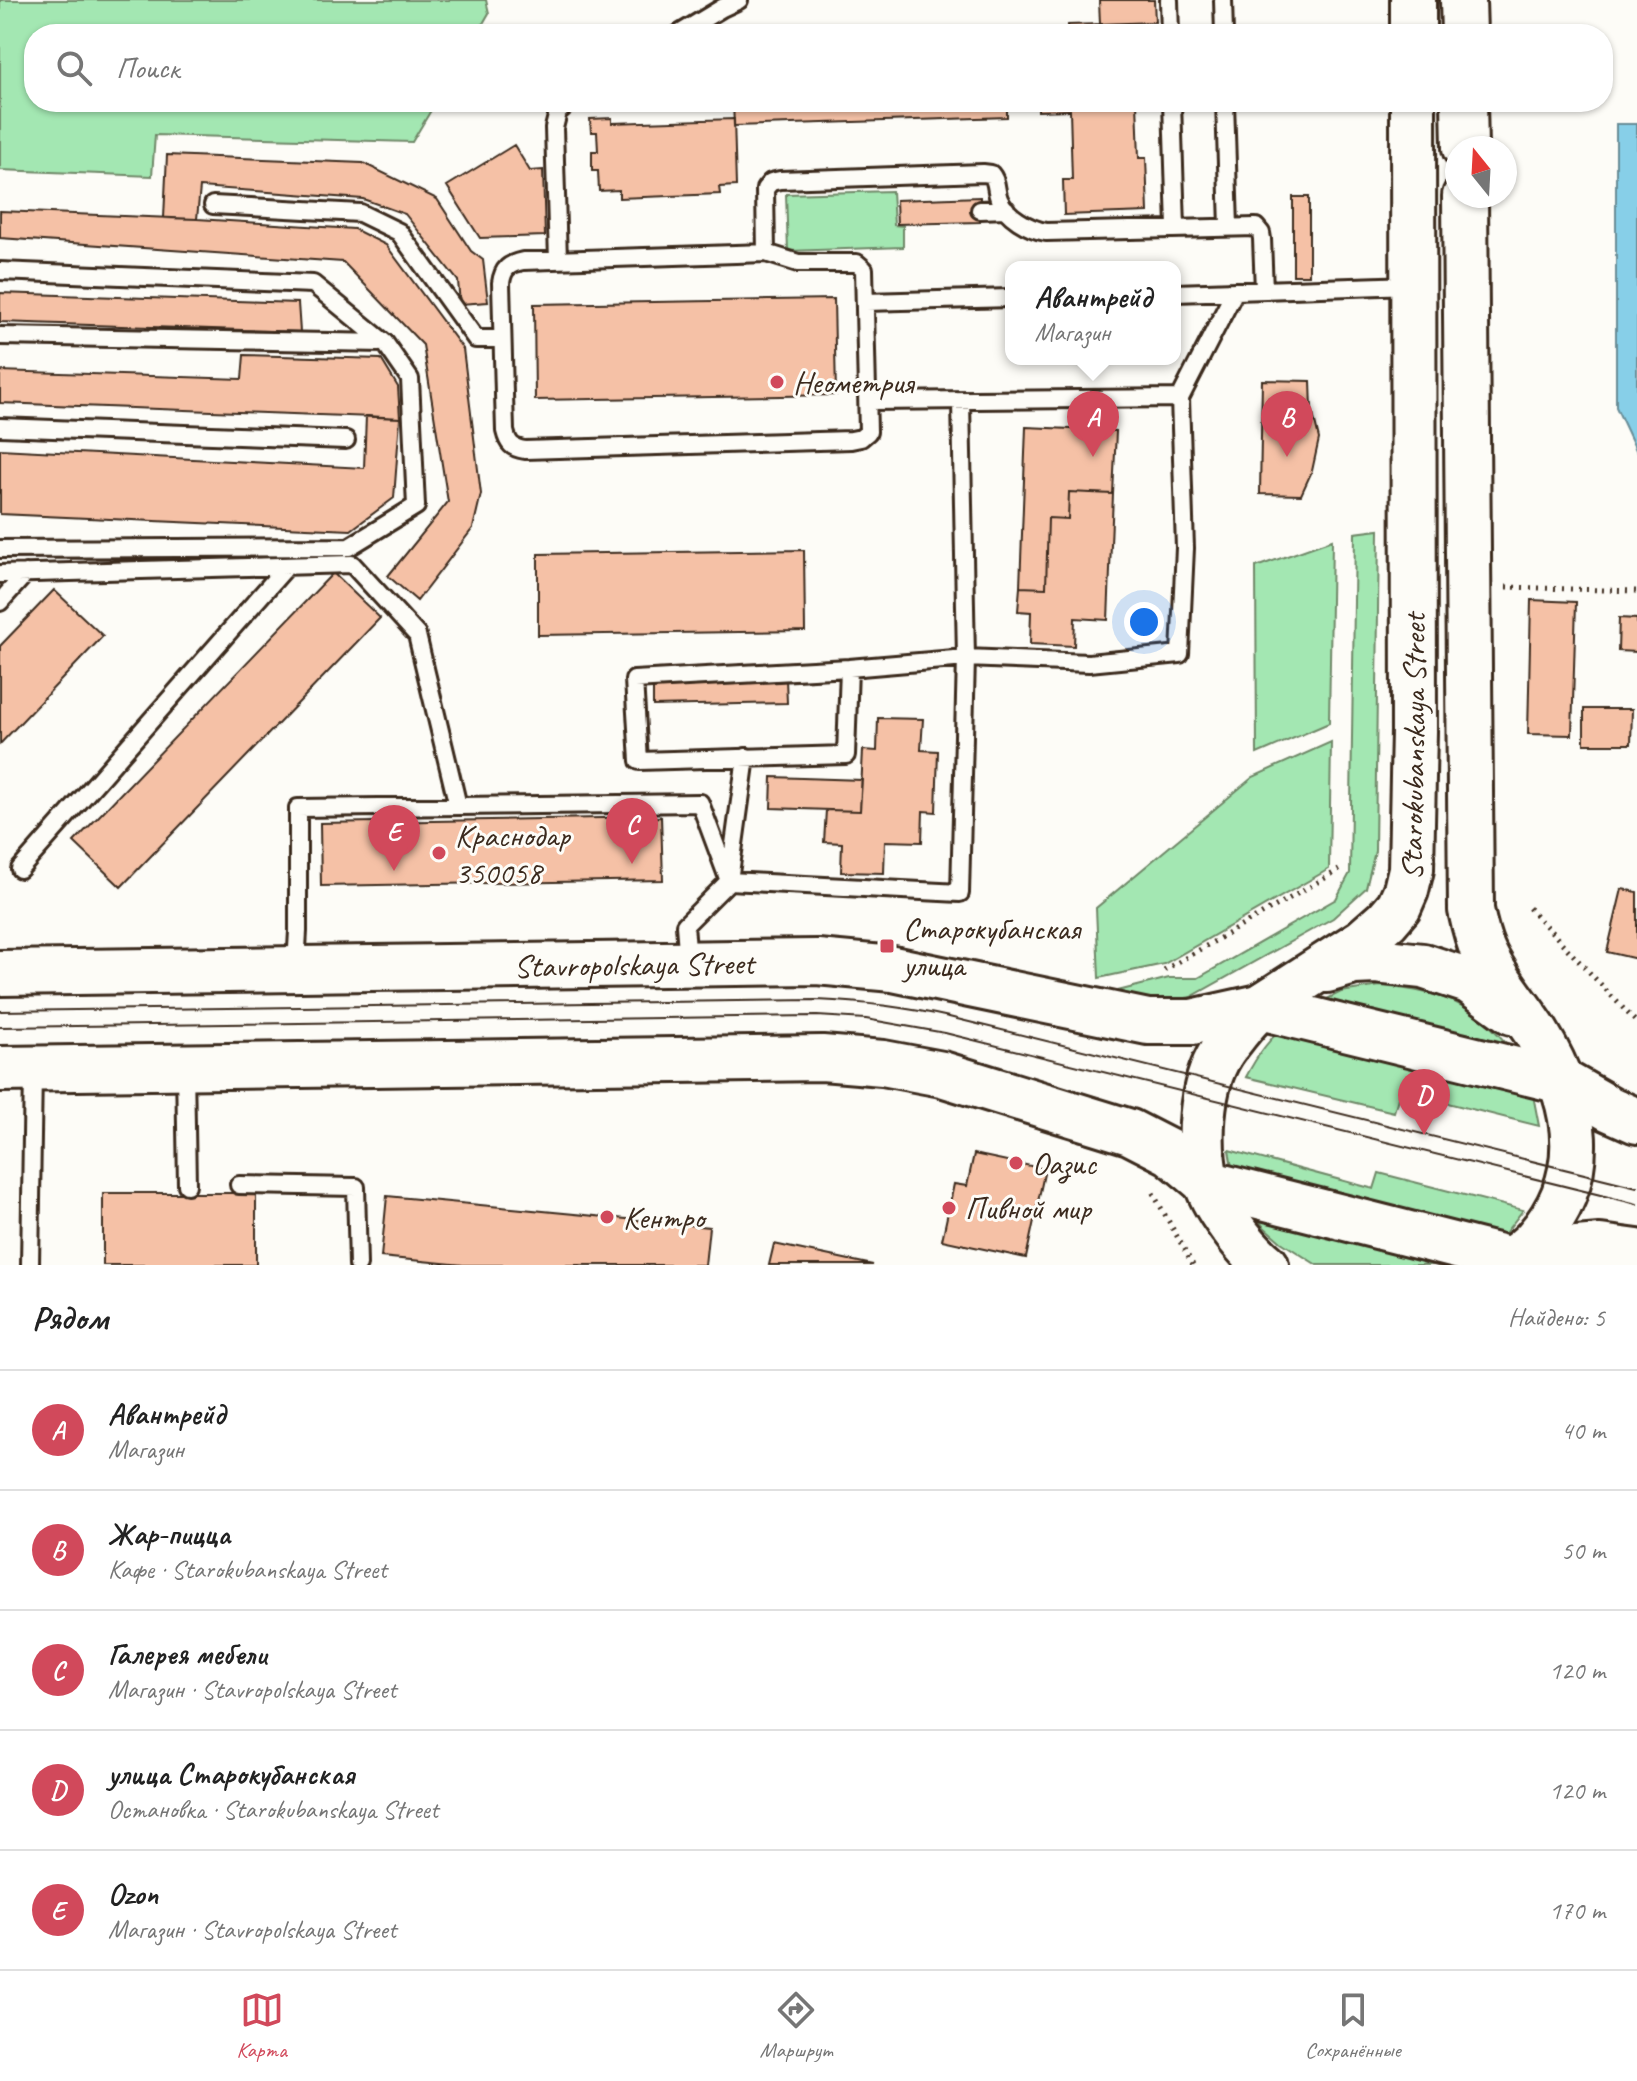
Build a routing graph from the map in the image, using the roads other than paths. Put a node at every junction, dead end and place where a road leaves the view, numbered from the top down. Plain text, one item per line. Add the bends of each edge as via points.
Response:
1 (739, 0) edge
2 (1223, 0) edge
3 (1413, 0) edge
4 (1463, 0) edge
5 (696, 24) edge
6 (1224, 24) edge
7 (1413, 24) edge
8 (1464, 24) edge
9 (558, 112) edge
10 (1172, 112) edge
11 (1225, 112) edge
12 (1413, 112) edge
13 (1464, 112) edge
14 (1465, 136) edge
15 (213, 205) dead end
16 (1465, 208) edge
17 (1006, 209) junction
18 (980, 210) dead end
19 (1229, 227) junction
20 (1176, 228) junction
21 (766, 253) junction
22 (558, 260) junction
23 (0, 271) edge
24 (1413, 285) junction
25 (1264, 290) junction
26 (1235, 291) junction
27 (1181, 293) edge
28 (1005, 298) edge
29 (866, 302) junction
30 (0, 336) edge
31 (502, 339) junction
32 (385, 343) junction
33 (1180, 398) junction
34 (869, 401) junction
35 (961, 401) junction
36 (0, 427) edge
37 (346, 440) dead end
38 (0, 549) edge
39 (287, 566) junction
40 (26, 573) junction
41 (0, 574) edge
42 (0, 602) edge
43 (966, 658) junction
44 (849, 668) junction
45 (746, 757) junction
46 (458, 806) junction
47 (20, 869) dead end
48 (729, 881) junction
49 (688, 963) junction
50 (296, 969) junction
51 (0, 973) edge
52 (1260, 1007) junction
53 (1535, 1032) junction
54 (185, 1066) junction
55 (16, 1069) edge
56 (1561, 1081) junction
57 (1637, 1121) edge
58 (1207, 1183) junction
59 (187, 1185) dead end
60 (239, 1185) dead end
61 (1637, 1252) edge
62 (1508, 1262) edge
63 (30, 1265) edge
64 (358, 1265) edge
65 (1266, 1265) edge

1 - 5 lane
2 - 6 lane
3 - 7 main road
4 - 8 main road
9 - 22 lane
10 - 20 lane
11 - 19 lane
12 - 24 main road, Starokubanskaya Street
13 - 14 main road
15 - 31 lane via 360,213 373,219 399,232 476,339
16 - 53 main road, Starokubanskaya Street via 1471,910 1484,955
17 - 18 lane
17 - 20 lane via 1033,230 1046,232
17 - 21 lane via 991,174 780,180 765,189
19 - 20 lane
19 - 25 lane via 1256,227 1261,233
21 - 22 lane
21 - 29 lane via 798,263 857,263 864,269
22 - 31 lane via 509,264 502,273
23 - 32 lane via 313,284
24 - 25 lane
24 - 52 main road, Starokubanskaya Street via 1411,869 1399,906 1387,920
25 - 26 lane
26 - 27 lane
26 - 33 lane
28 - 29 lane
29 - 34 lane
30 - 32 lane
31 - 34 lane via 507,441 525,450 851,440 868,432
32 - 38 lane via 410,379 416,506 349,547
33 - 35 lane
33 - 43 lane via 1185,548 1180,654 1089,663
34 - 35 lane
35 - 43 lane
36 - 37 lane
39 - 40 lane
39 - 46 lane via 352,564 417,635
39 - 47 lane
40 - 41 lane
40 - 42 lane
43 - 44 lane
43 - 48 lane via 960,893
44 - 45 lane via 846,755
44 - 45 lane via 634,680 639,761
45 - 48 lane
46 - 48 lane via 700,803
46 - 50 lane via 298,808
48 - 49 lane via 685,925
49 - 50 main road, Stavropolskaya Street
49 - 52 main road, Stavropolskaya Street via 817,962 893,969 1148,1022 1192,1022
50 - 51 main road, Stavropolskaya Street
52 - 53 main road, Stavropolskaya Street via 1340,966 1399,963 1469,981
52 - 56 main road
52 - 58 main road, Stavropolskaya Street via 1220,1054 1209,1080 1202,1130
53 - 56 main road, Starokubanskaya Street
54 - 55 main road
54 - 58 main road via 822,1058 883,1063 942,1074 1130,1132 1171,1153
54 - 59 lane
55 - 63 lane
56 - 57 main road
56 - 62 main road, Starokubanskaya Street via 1574,1130 1571,1171 1556,1210 1536,1240
58 - 62 main road
58 - 65 main road, Stavropolskaya Street via 1227,1221
60 - 64 lane via 356,1187
61 - 62 main road via 1600,1247

